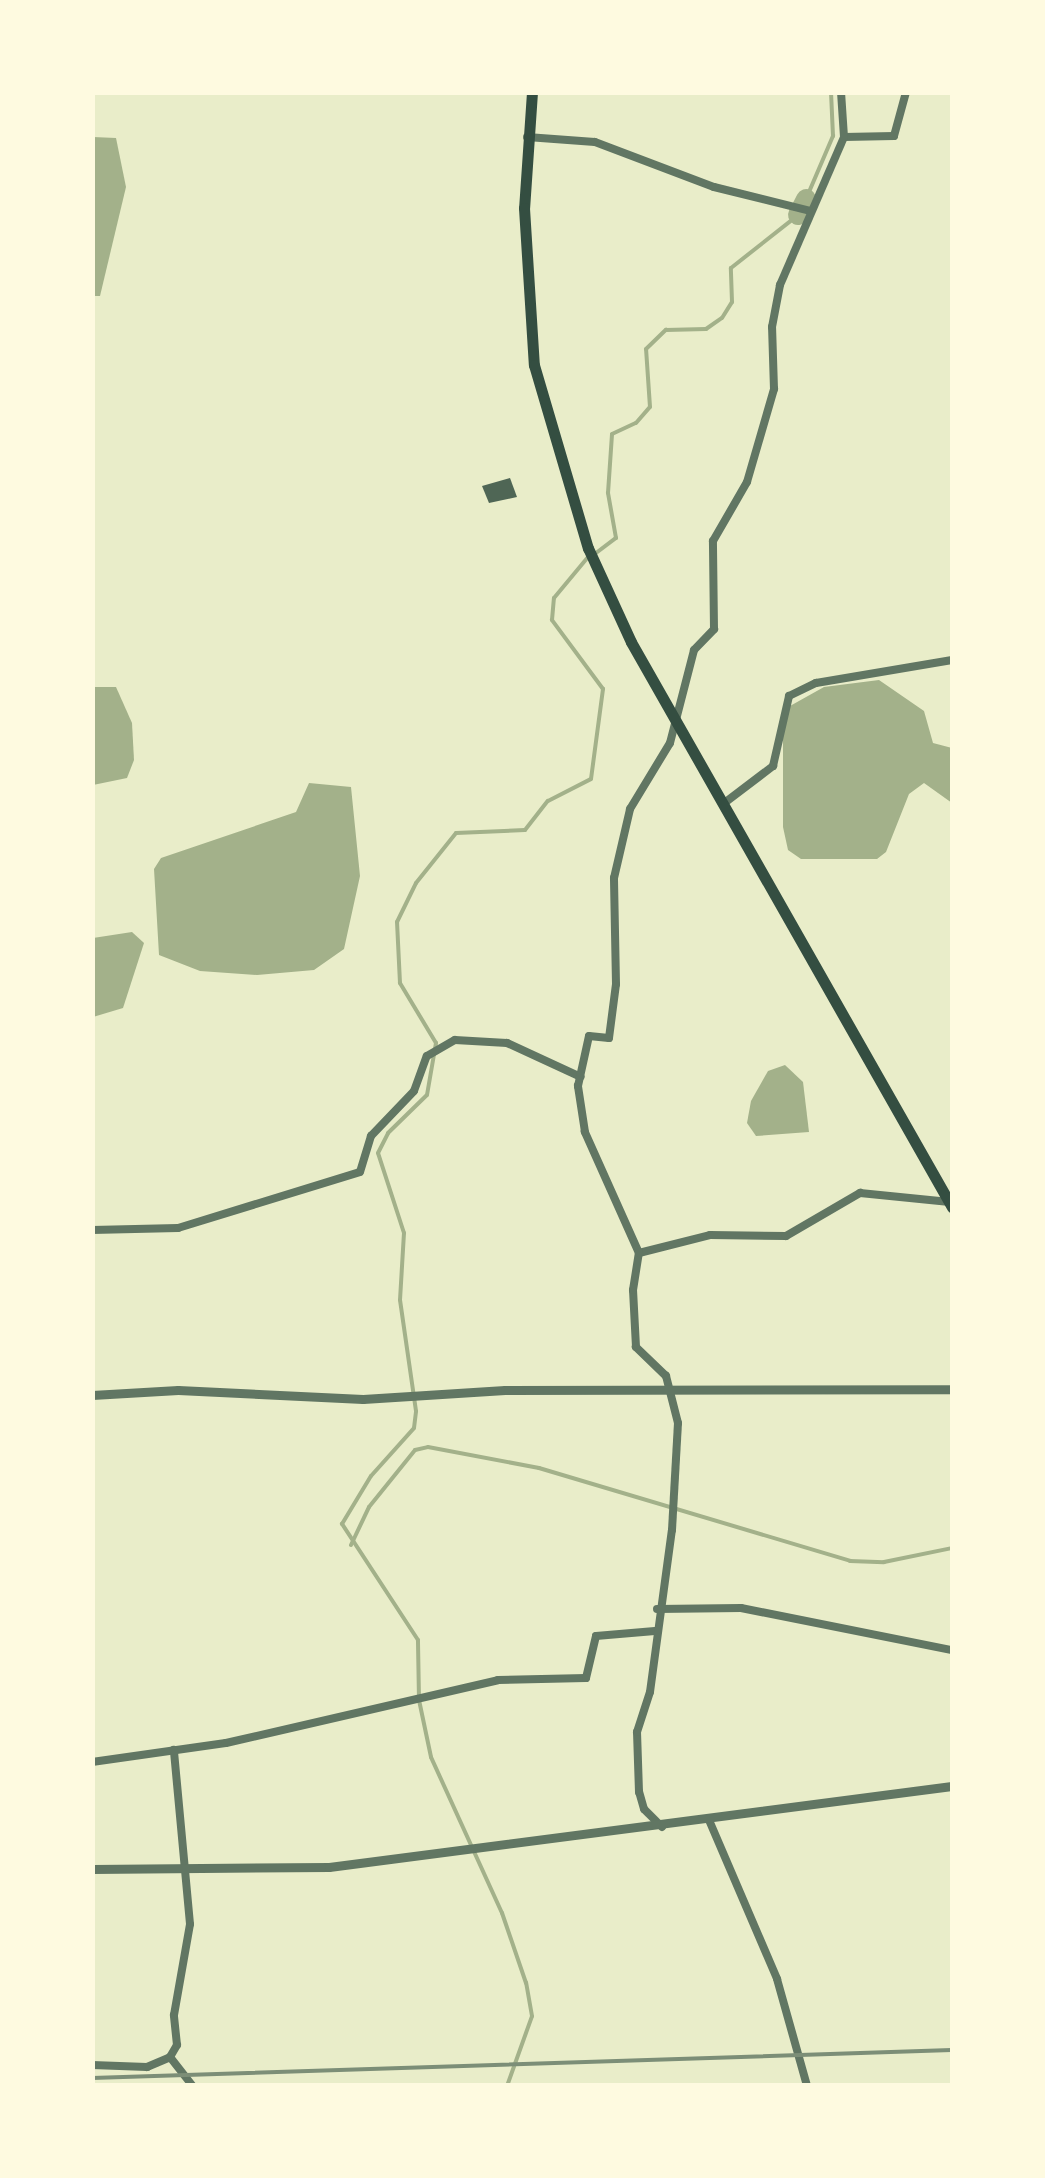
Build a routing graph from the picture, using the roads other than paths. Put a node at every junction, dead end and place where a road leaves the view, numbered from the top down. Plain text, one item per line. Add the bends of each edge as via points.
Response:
1 (532, 92) edge
2 (841, 92) edge
3 (906, 92) edge
4 (844, 137) junction
5 (527, 138) junction
6 (808, 210) junction
7 (952, 660) edge
8 (675, 718) junction
9 (723, 804) junction
10 (582, 1077) junction
11 (952, 1204) edge
12 (92, 1230) edge
13 (640, 1253) junction
14 (673, 1389) junction
15 (952, 1389) edge
16 (92, 1395) edge
17 (657, 1609) junction
18 (655, 1631) junction
19 (952, 1650) edge
20 (174, 1750) junction
21 (92, 1762) edge
22 (952, 1786) edge
23 (709, 1820) junction
24 (662, 1827) junction
25 (92, 1869) edge
26 (188, 1872) junction
27 (170, 2057) junction
28 (92, 2065) edge
29 (192, 2086) edge
30 (807, 2086) edge

1 - 5 main road
2 - 4 street
3 - 4 street via 894,136
4 - 6 street
5 - 6 street via 595,142 714,187
5 - 8 main road via 525,247 534,364 588,548
6 - 8 street via 772,327 774,389 747,482 712,542 714,629 694,650
7 - 9 street via 816,684 790,696 773,766
8 - 9 main road
8 - 10 street via 670,743 630,809 614,878 616,984 609,1038 589,1036
9 - 11 main road
10 - 12 street via 507,1043 455,1040 430,1052 414,1091 371,1136 360,1172 178,1228
10 - 13 street via 585,1132
11 - 13 street via 860,1192 786,1236 710,1235
13 - 14 street via 633,1290 636,1347
14 - 15 street
14 - 16 street
14 - 17 street via 678,1483
17 - 18 street
17 - 19 street via 740,1608
18 - 20 street via 596,1636 586,1678 526,1677
18 - 24 street via 650,1692 638,1732 639,1792 644,1809
20 - 21 street
20 - 26 street
22 - 23 street
23 - 24 street
23 - 30 street via 777,1980
24 - 26 street via 329,1867
25 - 26 street
26 - 27 street via 190,1924
27 - 28 street via 147,2066
27 - 29 street

